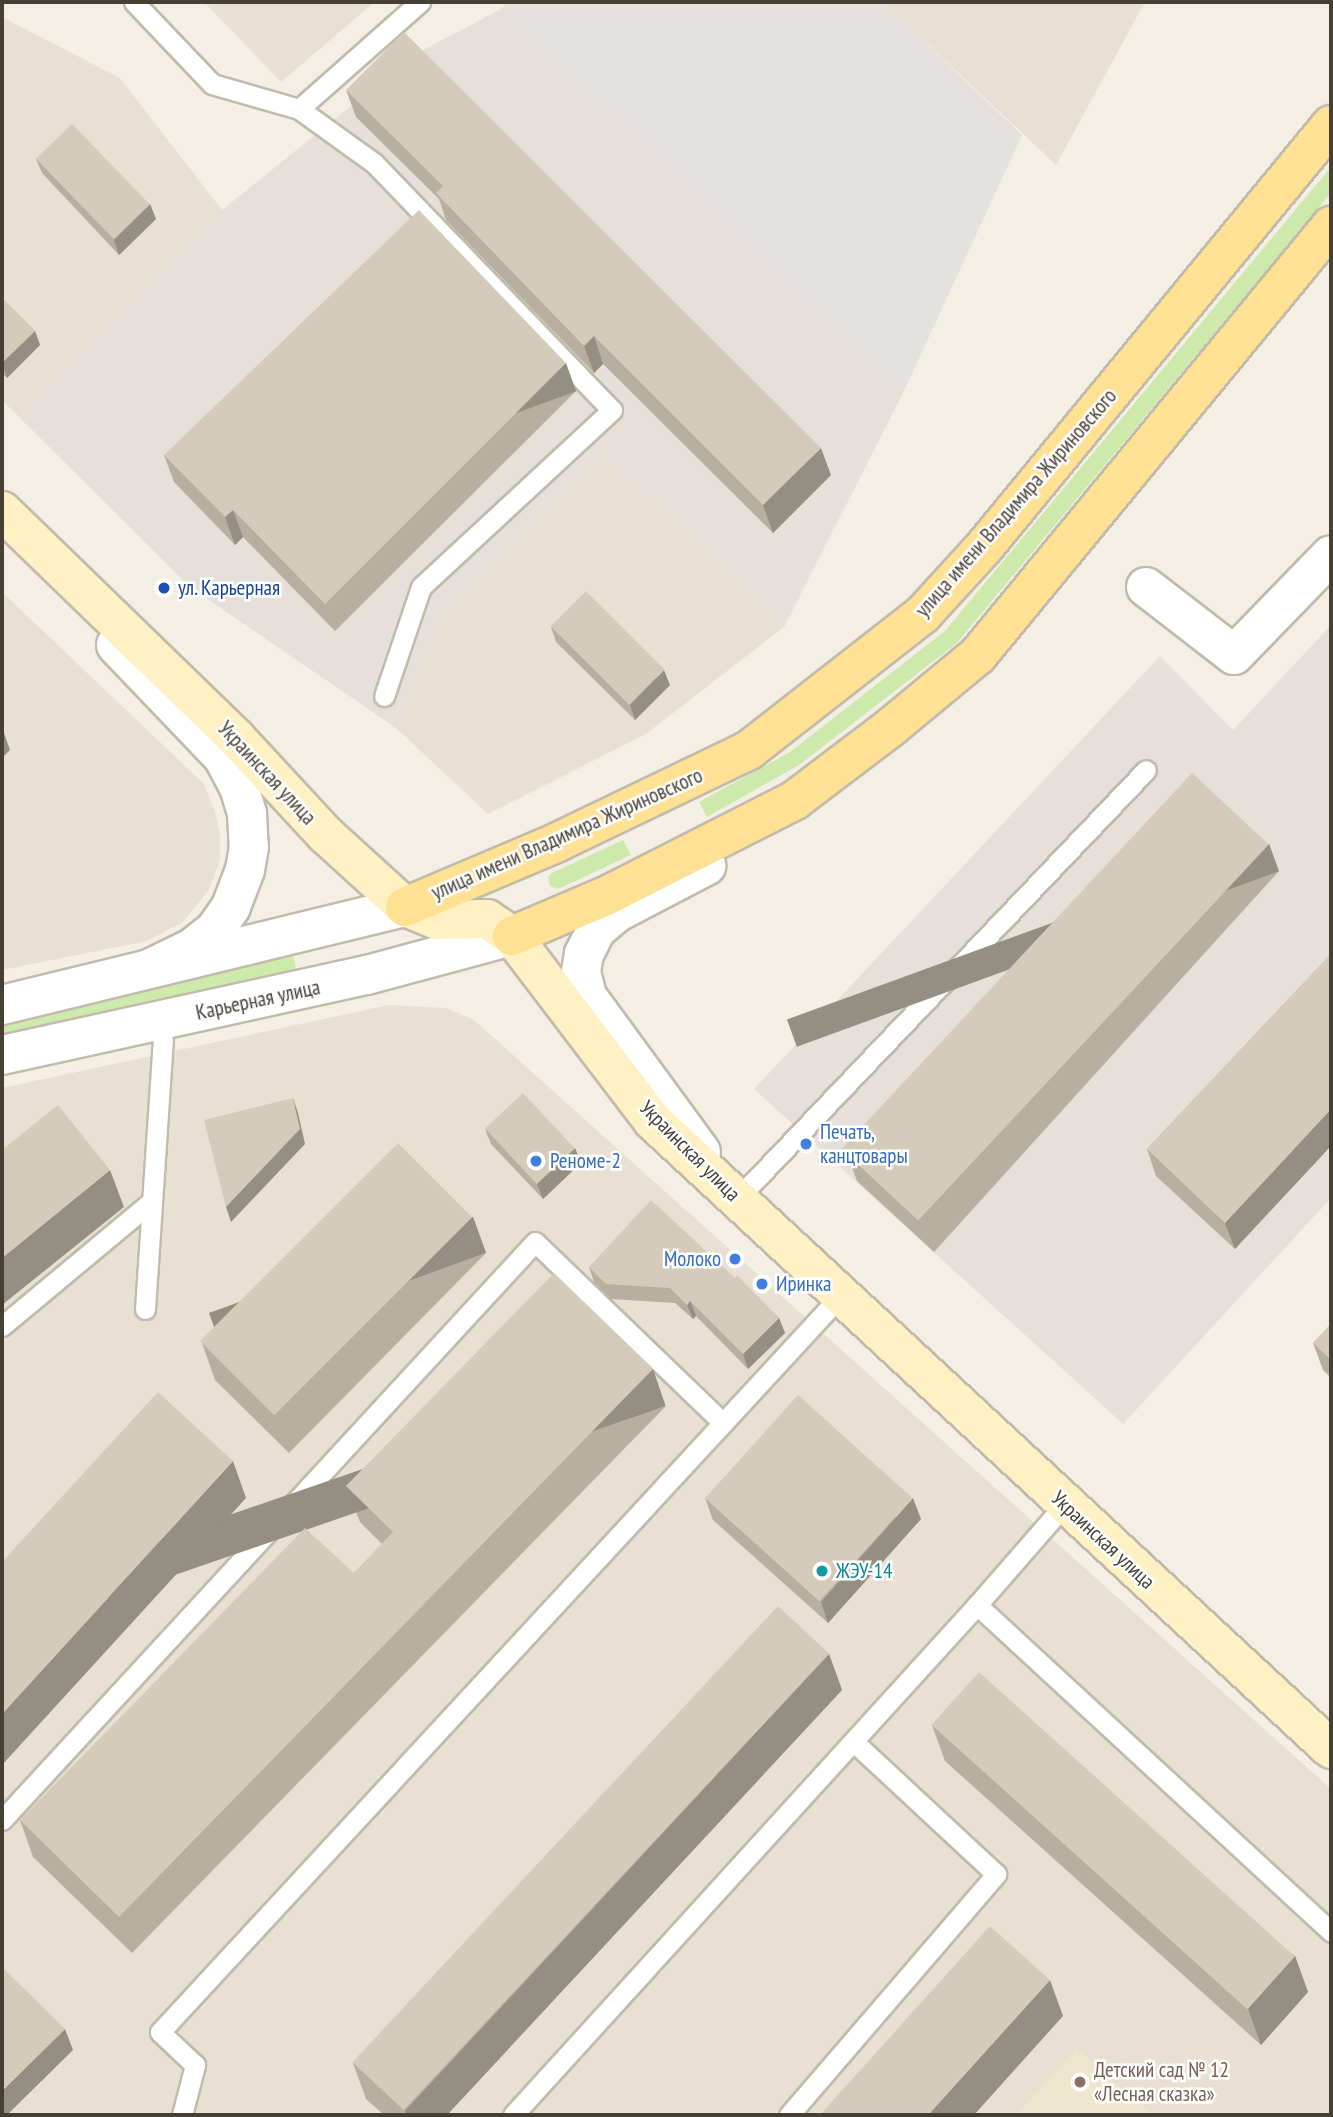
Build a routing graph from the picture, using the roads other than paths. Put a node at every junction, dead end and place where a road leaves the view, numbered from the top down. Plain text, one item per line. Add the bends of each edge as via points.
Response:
1 (134, 2) edge
2 (420, 2) edge
3 (299, 109) junction
4 (1331, 125) edge
5 (1331, 226) edge
6 (9, 518) edge
7 (1331, 555) edge
8 (1146, 587) dead end
9 (384, 696) dead end
10 (1146, 771) dead end
11 (795, 800) junction
12 (405, 907) junction
13 (512, 936) junction
14 (149, 969) junction
15 (2, 1005) edge
16 (163, 1040) dead end
17 (2, 1055) edge
18 (734, 1194) junction
19 (152, 1201) junction
20 (840, 1296) junction
21 (145, 1309) dead end
22 (2, 1326) edge
23 (723, 1423) junction
24 (1065, 1504) junction
25 (977, 1605) junction
26 (854, 1742) junction
27 (1331, 1749) edge
28 (2, 1820) edge
29 (1331, 1932) edge
30 (182, 2115) edge
31 (513, 2115) edge
32 (789, 2115) edge

1 - 3 lane via 212,84
2 - 3 lane
3 - 9 lane via 374,163 612,410 421,587
4 - 12 main road, улица имени Владимира Жириновского via 985,546 923,614 749,750 558,842
5 - 11 main road via 978,655
6 - 12 main road, Украинская улица via 237,739 326,835
6 - 14 street via 94,623 223,757 239,787 249,847 231,907 215,930 192,948
7 - 8 street via 1234,655
10 - 18 lane
11 - 13 main road via 606,896
11 - 18 street via 729,854 616,913 596,930 581,972 587,996
12 - 13 main road, Украинская улица via 437,919 486,919
12 - 14 street
13 - 17 street, Карьерная улица via 367,975
13 - 18 main road, Украинская улица via 653,1121
14 - 15 street
16 - 19 lane
18 - 20 main road, Украинская улица
19 - 21 lane
19 - 22 lane
20 - 23 lane
20 - 24 main road, Украинская улица
23 - 28 lane via 535,1242
23 - 30 lane via 160,2032 195,2065
24 - 25 lane
24 - 27 main road, Украинская улица
25 - 26 lane
25 - 29 lane
26 - 31 lane
26 - 32 lane via 996,1874

